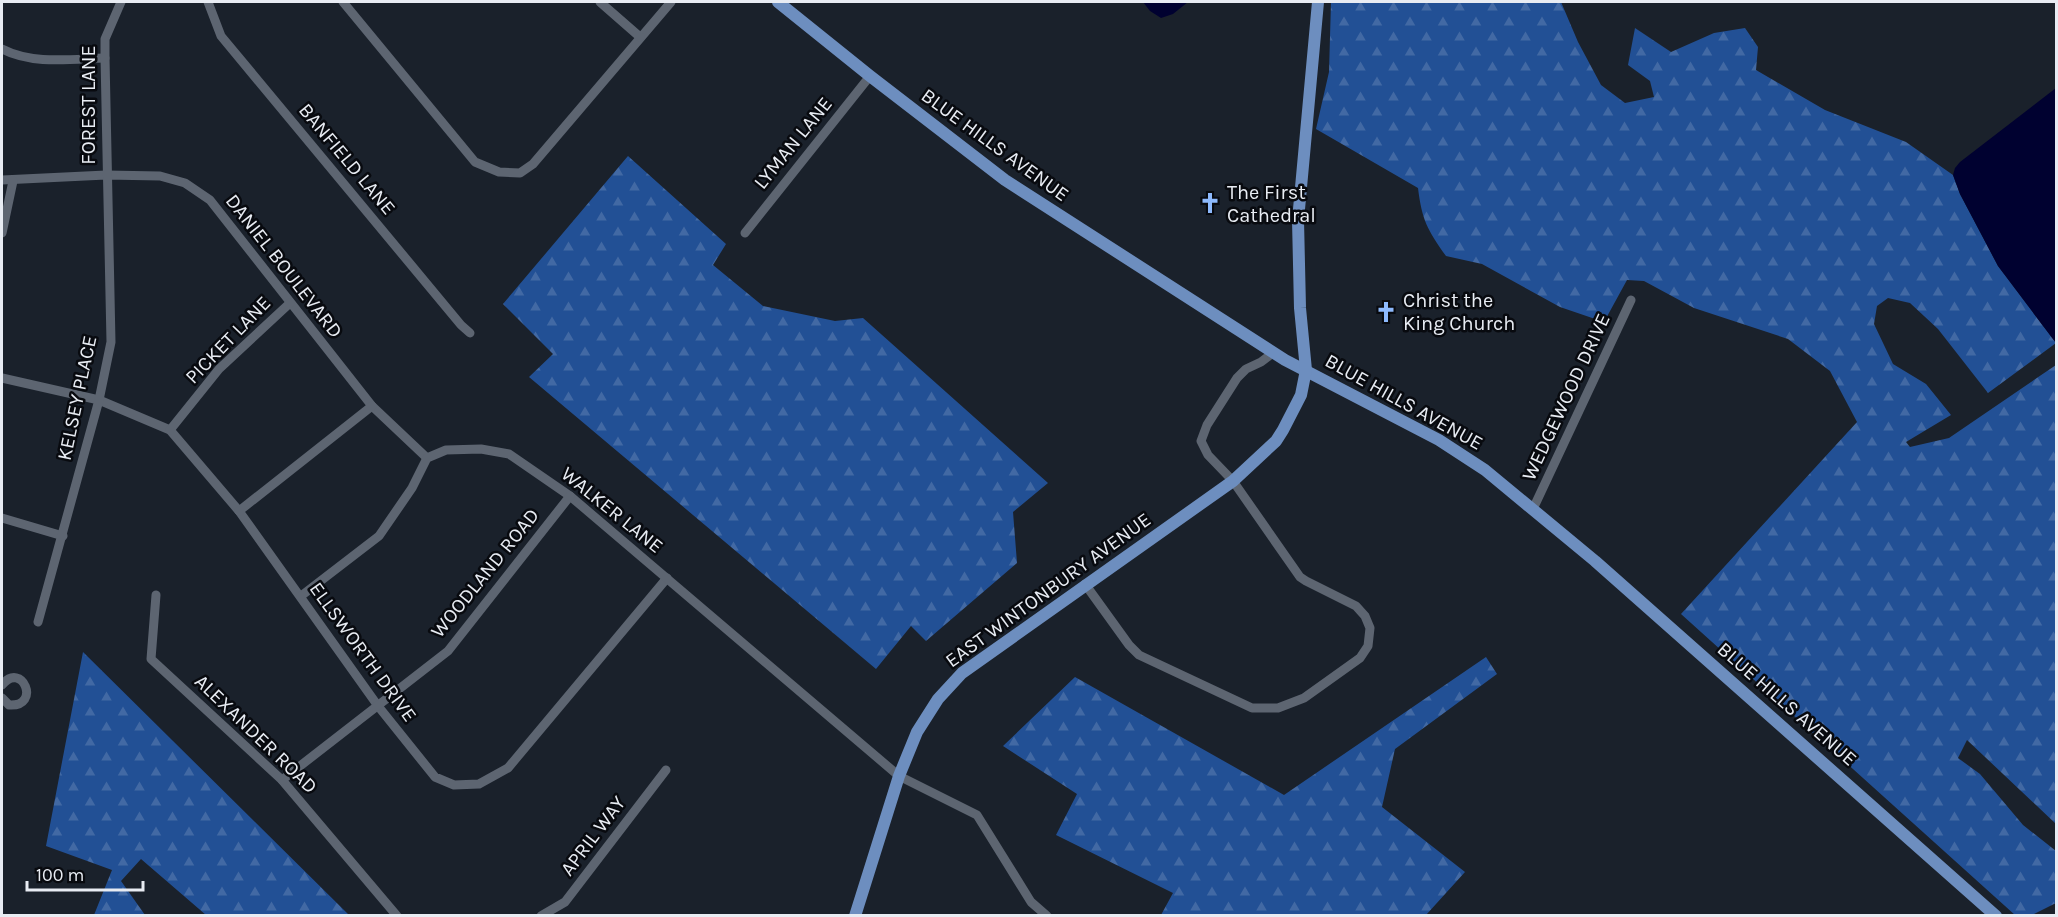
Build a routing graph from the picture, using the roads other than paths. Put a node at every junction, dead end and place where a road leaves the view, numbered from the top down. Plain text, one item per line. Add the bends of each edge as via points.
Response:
1 (121, 2) edge
2 (208, 2) edge
3 (343, 2) edge
4 (600, 2) edge
5 (671, 2) edge
6 (778, 2) edge
7 (1318, 2) edge
8 (640, 37) junction
9 (2, 49) edge
10 (105, 58) junction
11 (870, 76) junction
12 (106, 175) junction
13 (2, 180) edge
14 (13, 181) junction
15 (2, 233) edge
16 (745, 233) dead end
17 (1631, 300) dead end
18 (290, 303) junction
19 (470, 333) dead end
20 (1274, 352) junction
21 (1306, 370) junction
22 (2, 378) edge
23 (99, 400) junction
24 (372, 406) junction
25 (170, 430) junction
26 (427, 458) junction
27 (1233, 481) junction
28 (570, 496) junction
29 (1533, 509) junction
30 (239, 511) junction
31 (2, 519) edge
32 (63, 536) junction
33 (667, 578) junction
34 (1085, 584) junction
35 (156, 595) dead end
36 (301, 596) junction
37 (38, 622) dead end
38 (2, 685) edge
39 (2, 698) edge
40 (378, 706) junction
41 (666, 770) dead end
42 (899, 776) junction
43 (282, 780) junction
44 (397, 915) edge
45 (541, 915) edge
46 (855, 915) edge
47 (1047, 915) edge
48 (1996, 915) edge

1 - 10 street, FOREST LANE via 105,39
2 - 19 street, BANFIELD LANE via 221,36
3 - 8 street via 475,162 499,172 520,173 533,164
4 - 8 street
5 - 8 street
6 - 11 main road, BLUE HILLS AVENUE
7 - 21 main road via 1298,220
9 - 10 street via 39,60
10 - 12 street, FOREST LANE
11 - 16 street, LYMAN LANE
11 - 20 main road, BLUE HILLS AVENUE via 1005,180
12 - 14 street, DANIEL BOULEVARD
12 - 18 street, DANIEL BOULEVARD via 160,176 185,183 210,200
12 - 23 street, KELSEY PLACE via 111,342
13 - 14 street, DANIEL BOULEVARD
14 - 15 street
17 - 29 street, WEDGEWOOD DRIVE
18 - 24 street, DANIEL BOULEVARD
18 - 25 street, PICKET LANE via 219,369
20 - 21 main road, BLUE HILLS AVENUE
20 - 27 street via 1237,378 1202,434 1204,449
21 - 27 main road, EAST WINTONBURY AVENUE via 1300,395 1279,436
21 - 29 main road, BLUE HILLS AVENUE via 1440,440
22 - 23 street, ELLSWORTH DRIVE
23 - 25 street, ELLSWORTH DRIVE
23 - 32 street, KELSEY PLACE
24 - 26 street, DANIEL BOULEVARD
24 - 30 street
25 - 30 street, ELLSWORTH DRIVE
26 - 28 street, WALKER LANE via 446,450 481,449 509,454
26 - 36 street via 379,536
27 - 34 main road, EAST WINTONBURY AVENUE
27 - 34 street via 1300,577 1353,604 1370,625 1370,641 1360,658 1304,699 1272,709 1252,708 1147,661 1129,645
28 - 33 street, WALKER LANE
28 - 40 street, WOODLAND ROAD via 448,651
29 - 48 main road, BLUE HILLS AVENUE
30 - 36 street, ELLSWORTH DRIVE
31 - 32 street
32 - 37 street, KELSEY PLACE
33 - 40 street, ELLSWORTH DRIVE via 508,768 479,784 454,784 435,777
33 - 42 street, WALKER LANE
34 - 42 main road, EAST WINTONBURY AVENUE via 962,673 938,699 917,732
35 - 43 street, ALEXANDER ROAD via 152,659
36 - 40 street, ELLSWORTH DRIVE
38 - 39 street via 15,678 27,690 25,699 18,704 9,705
40 - 43 street, WOODLAND ROAD
41 - 45 street, APRIL WAY via 565,903
42 - 46 main road, EAST WINTONBURY AVENUE
42 - 47 street, WALKER LANE via 977,815 1031,902
43 - 44 street, ALEXANDER ROAD

